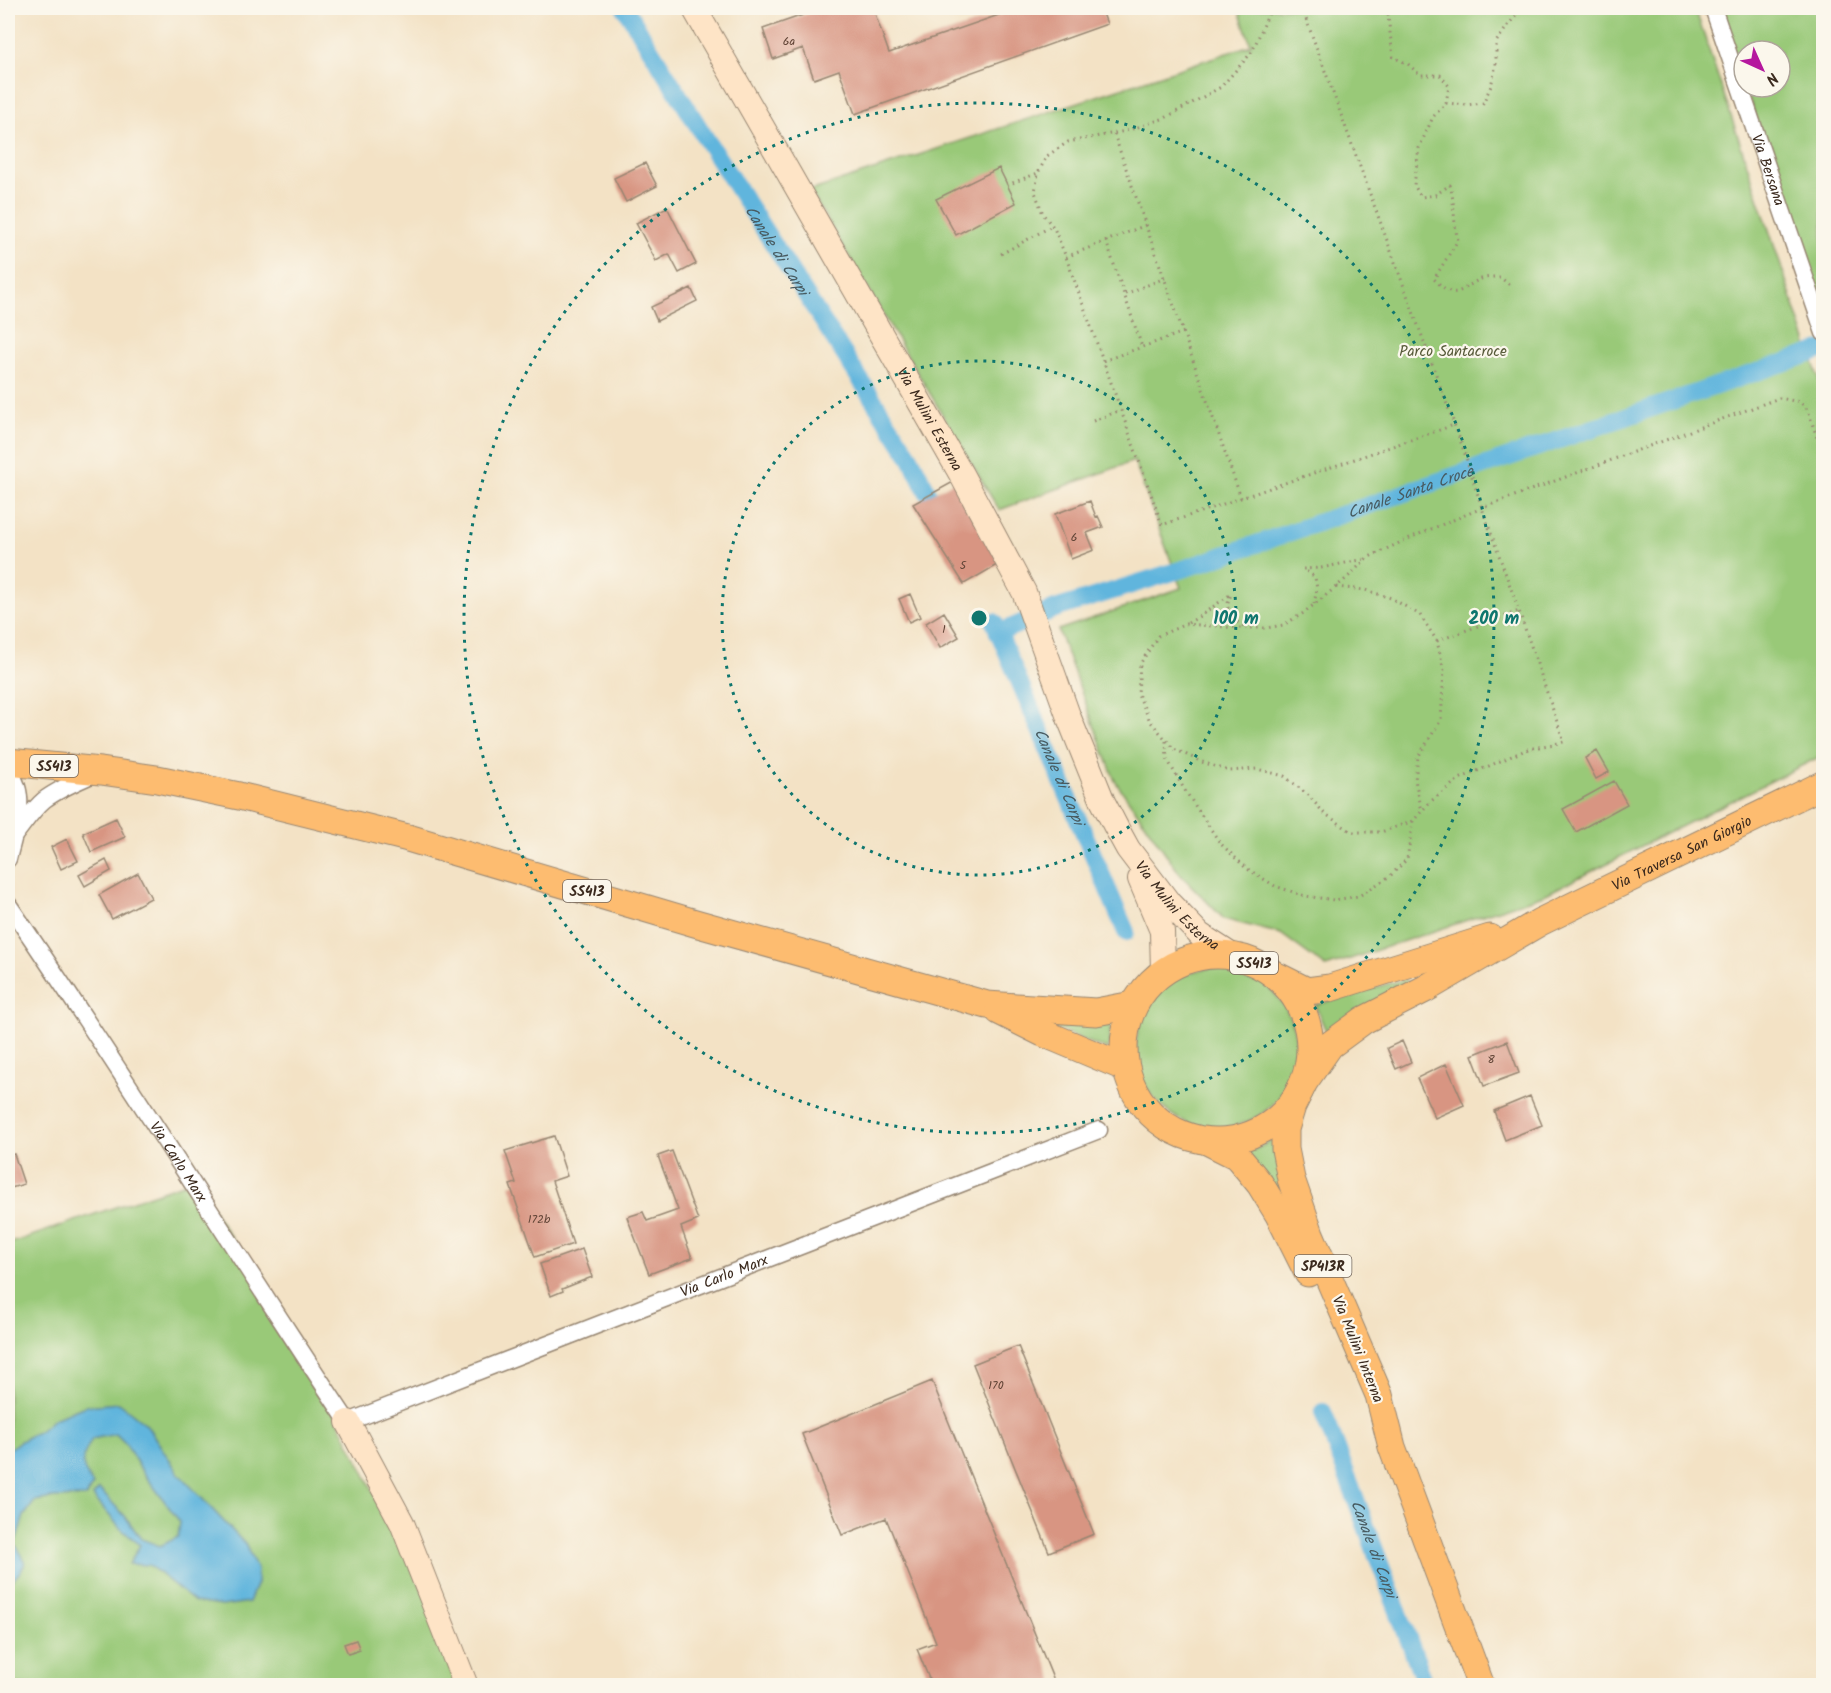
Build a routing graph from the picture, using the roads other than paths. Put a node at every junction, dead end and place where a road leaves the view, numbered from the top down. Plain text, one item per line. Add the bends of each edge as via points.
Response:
1 (694, 8) edge
2 (1713, 8) edge
3 (1823, 329) edge
4 (8, 762) edge
5 (8, 771) edge
6 (101, 771) junction
7 (1824, 784) edge
8 (13, 837) junction
9 (1128, 849) junction
10 (8, 859) edge
11 (8, 904) edge
12 (1540, 922) junction
13 (1234, 957) junction
14 (1163, 972) junction
15 (1271, 973) junction
16 (987, 1005) junction
17 (1133, 1005) junction
18 (1124, 1067) junction
19 (1304, 1082) junction
20 (1099, 1130) dead end
21 (1207, 1141) junction
22 (348, 1422) junction
23 (1392, 1447) junction
24 (466, 1686) edge
25 (1481, 1686) edge

1 - 9 main road, Via Mulini Esterna via 1024,591 1102,802
2 - 3 street, Via Bersana
4 - 6 main road, SS413
5 - 8 street via 20,801
6 - 8 street via 44,801
6 - 16 main road, SS413 via 239,796 408,838
7 - 12 main road, Via Traversa San Giorgio / SS413
8 - 10 street
9 - 13 main road, Via Mulini Esterna via 1169,903 1200,935
9 - 14 main road, Via Mulini Esterna via 1162,932
11 - 22 street, Via Carlo Marx
12 - 15 main road, Via Traversa San Giorgio / SS413 via 1330,988 1307,991
12 - 19 main road, Via Traversa San Giorgio / SS413 via 1364,1020 1330,1045
13 - 14 main road, SS413 via 1209,955 1185,960
13 - 15 main road, SS413
14 - 17 main road, SS413
15 - 19 main road, SS413 via 1295,998 1308,1030 1310,1048
16 - 17 main road, SS413 via 1096,1012
16 - 18 main road, SS413 via 1043,1034
17 - 18 main road, SS413 via 1123,1035
18 - 21 main road, SS413 via 1137,1095 1154,1117 1179,1133
19 - 21 main road, SS413 via 1276,1121 1255,1134 1232,1141
19 - 23 main road, Via Mulini Interna / SP413R via 1285,1129 1291,1179 1310,1234 1379,1395
20 - 22 street, Via Carlo Marx
21 - 23 main road, Via Mulini Interna / SP413R via 1237,1156 1279,1215 1365,1404
22 - 24 main road, Via Carlo Marx via 402,1523
23 - 25 main road, Via Mulini Interna / SP413R

